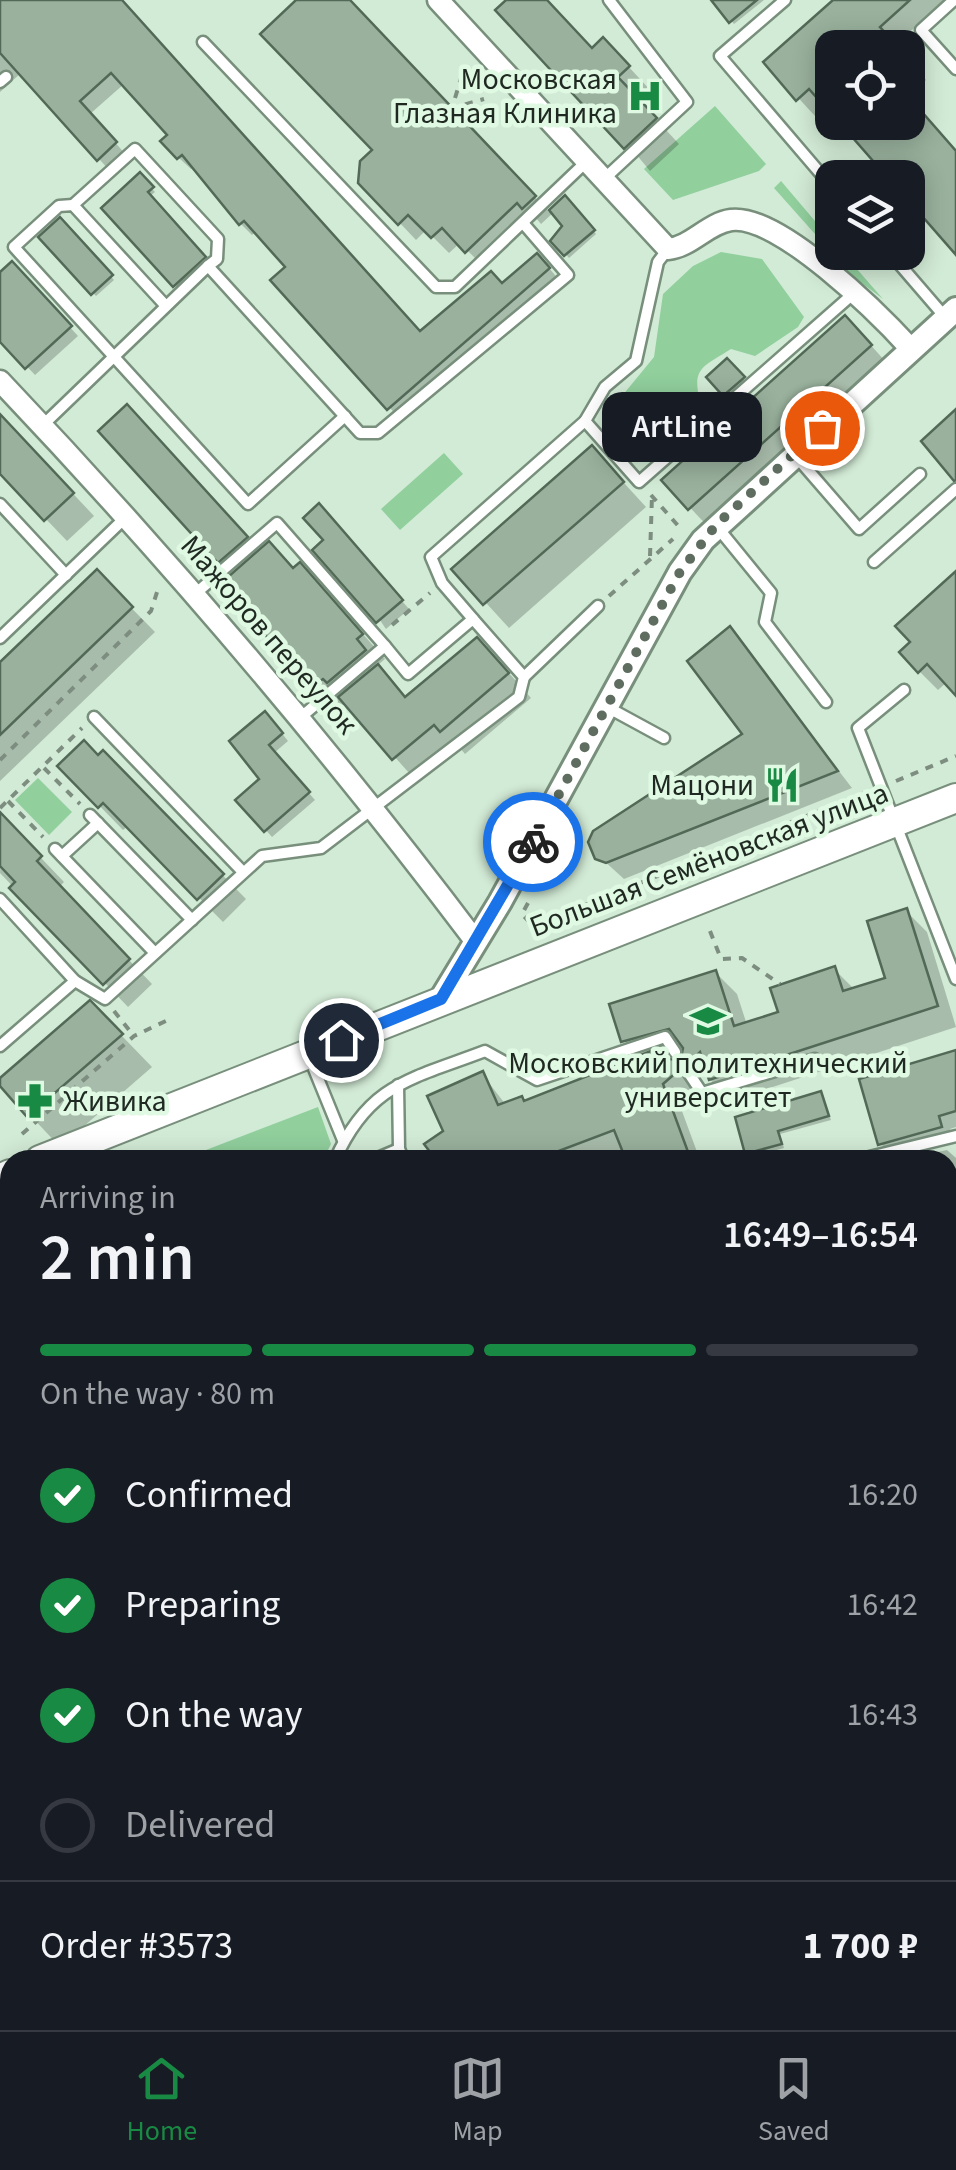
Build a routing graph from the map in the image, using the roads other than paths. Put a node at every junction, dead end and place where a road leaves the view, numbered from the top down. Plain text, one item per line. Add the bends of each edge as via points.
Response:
1 (438, 0) edge
2 (609, 0) edge
3 (785, 0) edge
4 (954, 0) edge
5 (203, 42) dead end
6 (956, 69) edge
7 (587, 161) junction
8 (815, 166) edge
9 (604, 179) junction
10 (73, 206) junction
11 (522, 222) junction
12 (0, 247) edge
13 (14, 247) junction
14 (668, 248) junction
15 (208, 266) junction
16 (908, 270) edge
17 (854, 293) junction
18 (166, 306) junction
19 (951, 313) edge
20 (911, 348) junction
21 (112, 354) junction
22 (0, 381) edge
23 (345, 416) junction
24 (585, 421) junction
25 (42, 426) junction
26 (793, 454) junction
27 (920, 474) dead end
28 (956, 488) edge
29 (0, 504) edge
30 (127, 516) junction
31 (716, 525) junction
32 (874, 562) dead end
33 (66, 574) junction
34 (195, 594) junction
35 (598, 606) road end
36 (473, 620) junction
37 (0, 638) edge
38 (384, 646) junction
39 (524, 677) junction
40 (904, 690) dead end
41 (826, 702) dead end
42 (606, 707) junction
43 (94, 717) road end
44 (302, 717) junction
45 (664, 738) dead end
46 (956, 798) edge
47 (376, 810) junction
48 (897, 821) junction
49 (244, 872) junction
50 (2, 906) edge
51 (192, 920) junction
52 (476, 942) junction
53 (156, 954) junction
54 (956, 979) edge
55 (76, 980) junction
56 (441, 999) junction
57 (0, 1046) edge
58 (675, 1052) dead end
59 (308, 1053) junction
60 (815, 1059) dead end
61 (684, 1066) dead end
62 (398, 1085) junction
63 (956, 1136) edge
64 (343, 1141) junction
65 (65, 1150) edge
66 (339, 1150) edge
67 (402, 1150) edge
68 (898, 1150) edge

1 - 7 street
2 - 9 lane via 687,102
3 - 8 lane via 720,56
4 - 6 lane via 921,30
5 - 11 lane via 436,286 455,287
7 - 9 street
7 - 11 lane
9 - 14 street
10 - 13 lane via 59,206
10 - 15 lane via 136,148 218,239 217,259
10 - 18 lane
11 - 23 lane via 568,275 378,433 360,433
12 - 13 lane
13 - 21 lane
14 - 17 street via 730,220 751,221
14 - 24 lane via 658,262 636,360 605,387
15 - 18 lane
15 - 23 lane
16 - 19 lane
17 - 20 street
17 - 24 lane via 639,482
18 - 21 lane
19 - 20 street
20 - 26 street
21 - 23 lane via 248,504
21 - 25 lane
22 - 25 street, Мажоров переулок
24 - 36 lane via 431,557 442,583
25 - 30 street, Мажоров переулок
26 - 27 lane via 859,529
26 - 31 street
28 - 32 lane
29 - 33 lane
30 - 33 lane
30 - 34 street, Мажоров переулок
31 - 41 lane via 771,592 765,622
31 - 42 street via 680,572
33 - 37 lane
34 - 38 lane via 277,524
34 - 44 street, Мажоров переулок
35 - 39 lane
36 - 38 lane via 408,674
36 - 39 lane
38 - 44 lane
39 - 47 lane via 519,698
40 - 48 lane via 858,728
42 - 45 lane
42 - 52 street
43 - 49 lane
44 - 47 street, Мажоров переулок
46 - 48 main road, Большая Семёновская улица
47 - 49 lane via 322,848 262,856
47 - 52 street, Мажоров переулок
48 - 54 lane
48 - 56 main road, Большая Семёновская улица
49 - 51 lane
50 - 55 lane
51 - 53 lane
51 - 53 lane via 94,818 59,853
52 - 56 street
53 - 55 lane via 106,1000
55 - 57 lane
56 - 59 main road, Большая Семёновская улица
58 - 62 lane via 665,1037 537,1080 485,1052
59 - 64 lane
59 - 65 main road, Большая Семёновская улица
60 - 61 lane via 702,1093
62 - 64 lane via 361,1111
62 - 67 lane
63 - 68 lane
64 - 66 lane

